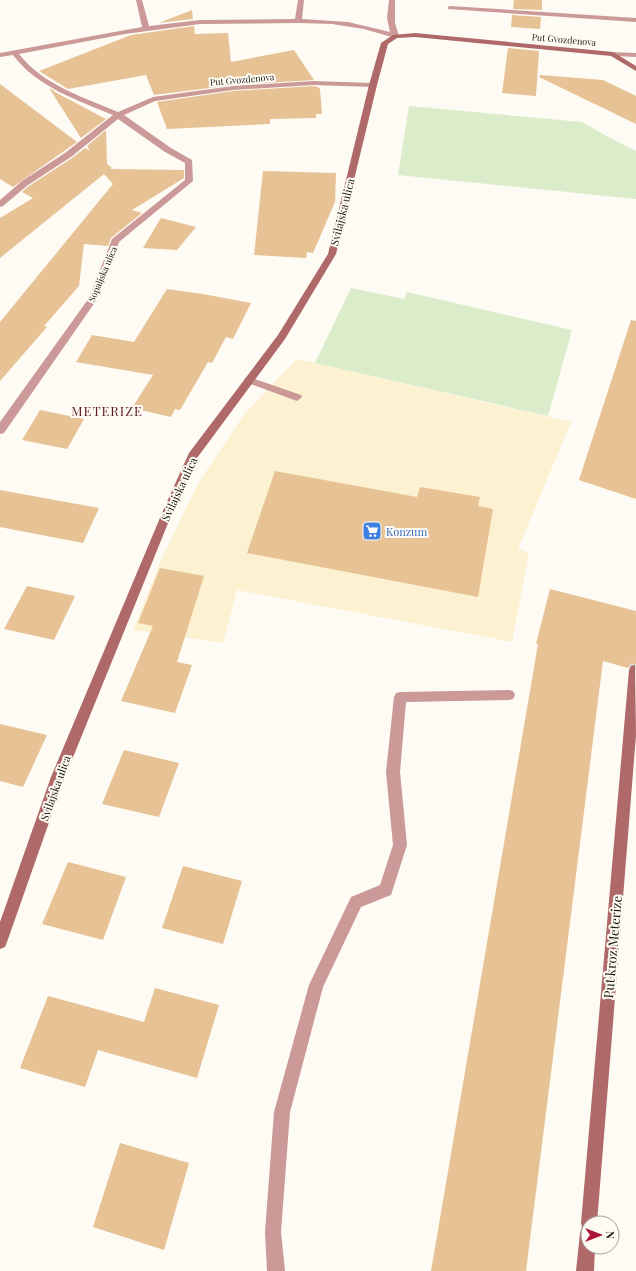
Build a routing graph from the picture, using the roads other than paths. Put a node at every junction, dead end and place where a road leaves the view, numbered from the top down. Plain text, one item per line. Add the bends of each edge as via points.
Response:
1 (139, 0) edge
2 (301, 0) edge
3 (392, 0) edge
4 (450, 8) dead end
5 (298, 20) junction
6 (636, 20) edge
7 (146, 29) junction
8 (395, 36) junction
9 (15, 53) junction
10 (613, 54) junction
11 (0, 55) edge
12 (636, 55) edge
13 (636, 69) edge
14 (373, 85) junction
15 (118, 115) junction
16 (0, 204) edge
17 (249, 380) junction
18 (298, 397) dead end
19 (0, 430) edge
20 (635, 670) edge
21 (509, 695) dead end
22 (0, 942) edge
23 (590, 1215) edge
24 (586, 1255) edge
25 (276, 1271) edge
26 (585, 1271) edge

1 - 7 street
2 - 5 street
3 - 8 street via 391,28
4 - 6 street
5 - 7 street, Put Gvozdenova via 200,22
5 - 8 street, Put Gvozdenova via 362,26
7 - 9 street, Put Gvozdenova
8 - 10 street, Put Gvozdenova via 429,36
8 - 14 street, Svilajska ulica via 385,43
9 - 11 street, Put Gvozdenova
9 - 15 street, Sopaljska ulica via 24,65 52,86
10 - 12 street, Put Gvozdenova
10 - 13 street
14 - 15 street, Put Gvozdenova via 313,83 234,88 153,99
14 - 17 street, Svilajska ulica via 332,254 289,327
15 - 16 street
15 - 19 street, Sopaljska ulica via 189,162 189,181 115,241 94,298
17 - 18 street
17 - 22 street, Svilajska ulica via 193,456 170,506 58,777
20 - 23 street, Put kroz Meterize
21 - 25 street via 400,697 393,772 400,845 386,890 356,902 316,985 282,1112 273,1232
24 - 26 street

